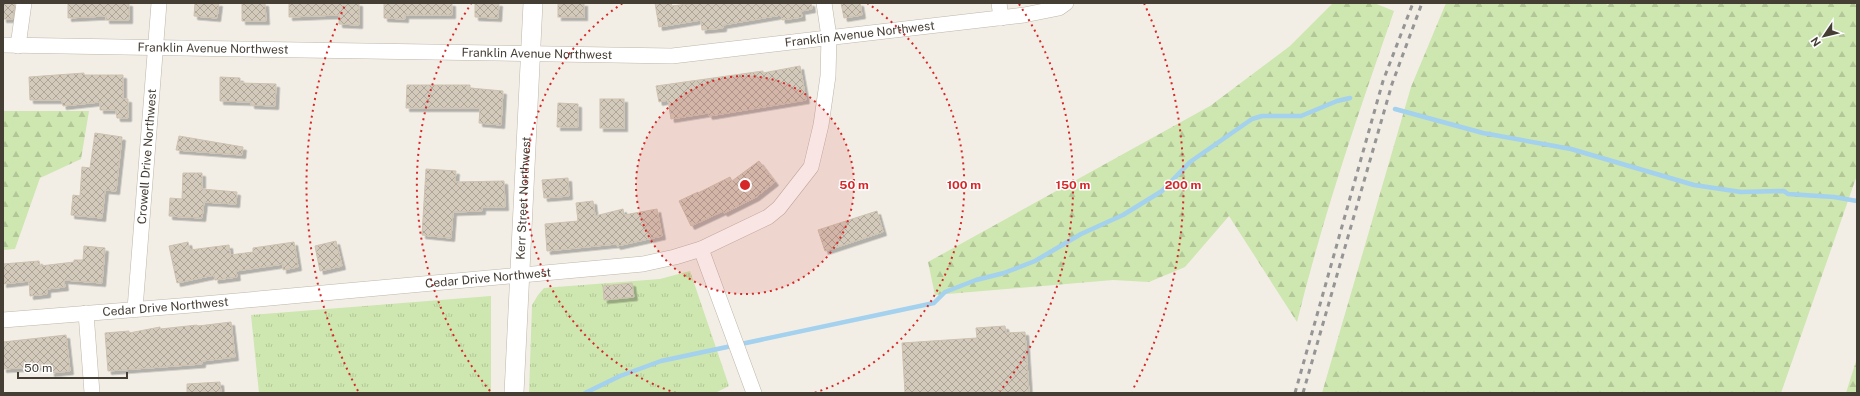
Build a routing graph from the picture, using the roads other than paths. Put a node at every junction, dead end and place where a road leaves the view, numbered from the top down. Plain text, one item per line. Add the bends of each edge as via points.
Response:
1 (24, 3) edge
2 (159, 3) edge
3 (533, 3) edge
4 (824, 3) edge
5 (1066, 3) edge
6 (1000, 10) edge
7 (829, 37) junction
8 (3, 45) edge
9 (18, 46) junction
10 (156, 49) junction
11 (531, 54) junction
12 (701, 248) junction
13 (519, 275) junction
14 (135, 309) junction
15 (86, 313) junction
16 (3, 320) edge
17 (92, 393) edge
18 (514, 393) edge
19 (754, 393) edge

1 - 9 street
2 - 10 street, Crowell Drive Northwest
3 - 11 street, Kerr Street Northwest
4 - 7 street, Cedar Drive Northwest
5 - 6 street, Franklin Avenue Northwest via 1047,11
6 - 7 street, Franklin Avenue Northwest
7 - 11 street, Franklin Avenue Northwest via 672,56
7 - 12 street, Cedar Drive Northwest via 828,76 821,125 811,168 779,208 768,217
8 - 9 street, Franklin Avenue Northwest
9 - 10 street, Franklin Avenue Northwest
10 - 11 street, Franklin Avenue Northwest
10 - 14 street, Crowell Drive Northwest
11 - 13 street, Kerr Street Northwest
12 - 13 street, Cedar Drive Northwest via 643,264
12 - 19 street
13 - 14 street, Cedar Drive Northwest
13 - 18 street, Kerr Street Northwest
14 - 15 street, Cedar Drive Northwest
15 - 16 street, Cedar Drive Northwest
15 - 17 street

